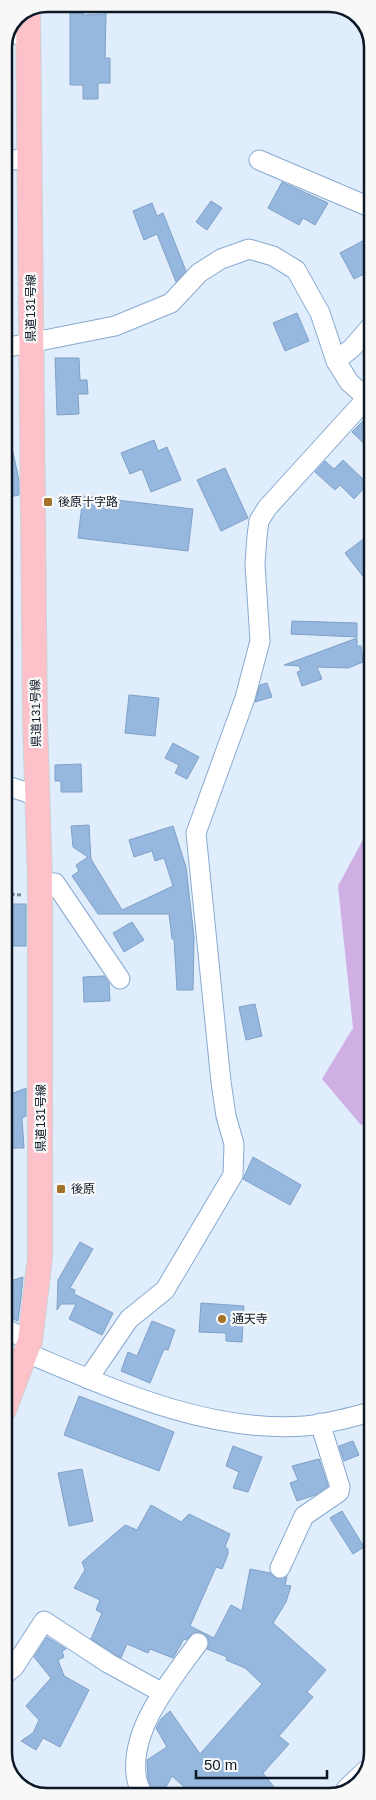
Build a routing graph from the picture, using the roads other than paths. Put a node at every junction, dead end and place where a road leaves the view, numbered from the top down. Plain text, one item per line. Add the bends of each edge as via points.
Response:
1 (24, 22) edge
2 (19, 35) edge
3 (30, 158) junction
4 (12, 160) edge
5 (259, 160) dead end
6 (363, 204) edge
7 (363, 335) edge
8 (31, 343) junction
9 (12, 346) edge
10 (336, 361) junction
11 (363, 394) edge
12 (363, 405) edge
13 (12, 788) edge
14 (38, 796) junction
15 (40, 882) junction
16 (120, 979) dead end
17 (13, 1335) edge
18 (29, 1347) junction
19 (88, 1379) junction
20 (13, 1388) edge
21 (364, 1414) edge
22 (320, 1423) junction
23 (280, 1568) dead end
24 (198, 1643) dead end
25 (13, 1668) edge
26 (161, 1692) junction
27 (139, 1787) edge

1 - 2 main road, 県道131号線
2 - 3 main road, 県道131号線
3 - 4 street
3 - 8 main road, 県道131号線
5 - 6 street
7 - 10 street
8 - 9 street
8 - 10 street via 115,326 171,303 199,273 221,259 249,248 273,256 296,270 320,313
8 - 14 main road, 県道131号線
10 - 11 street via 349,382
12 - 19 street via 267,508 259,521 255,564 260,641 245,698 196,833 221,1082 234,1144 233,1175 165,1290 128,1320
13 - 14 street
14 - 15 main road, 県道131号線
15 - 16 street via 55,882
15 - 18 main road, 県道131号線 via 40,1257
17 - 18 street
18 - 19 street
18 - 20 main road, 県道131号線
19 - 22 street via 202,1417 263,1425
21 - 22 street
22 - 23 street via 339,1492 304,1516
24 - 26 street
25 - 26 street via 44,1621 108,1663
26 - 27 street via 136,1753

